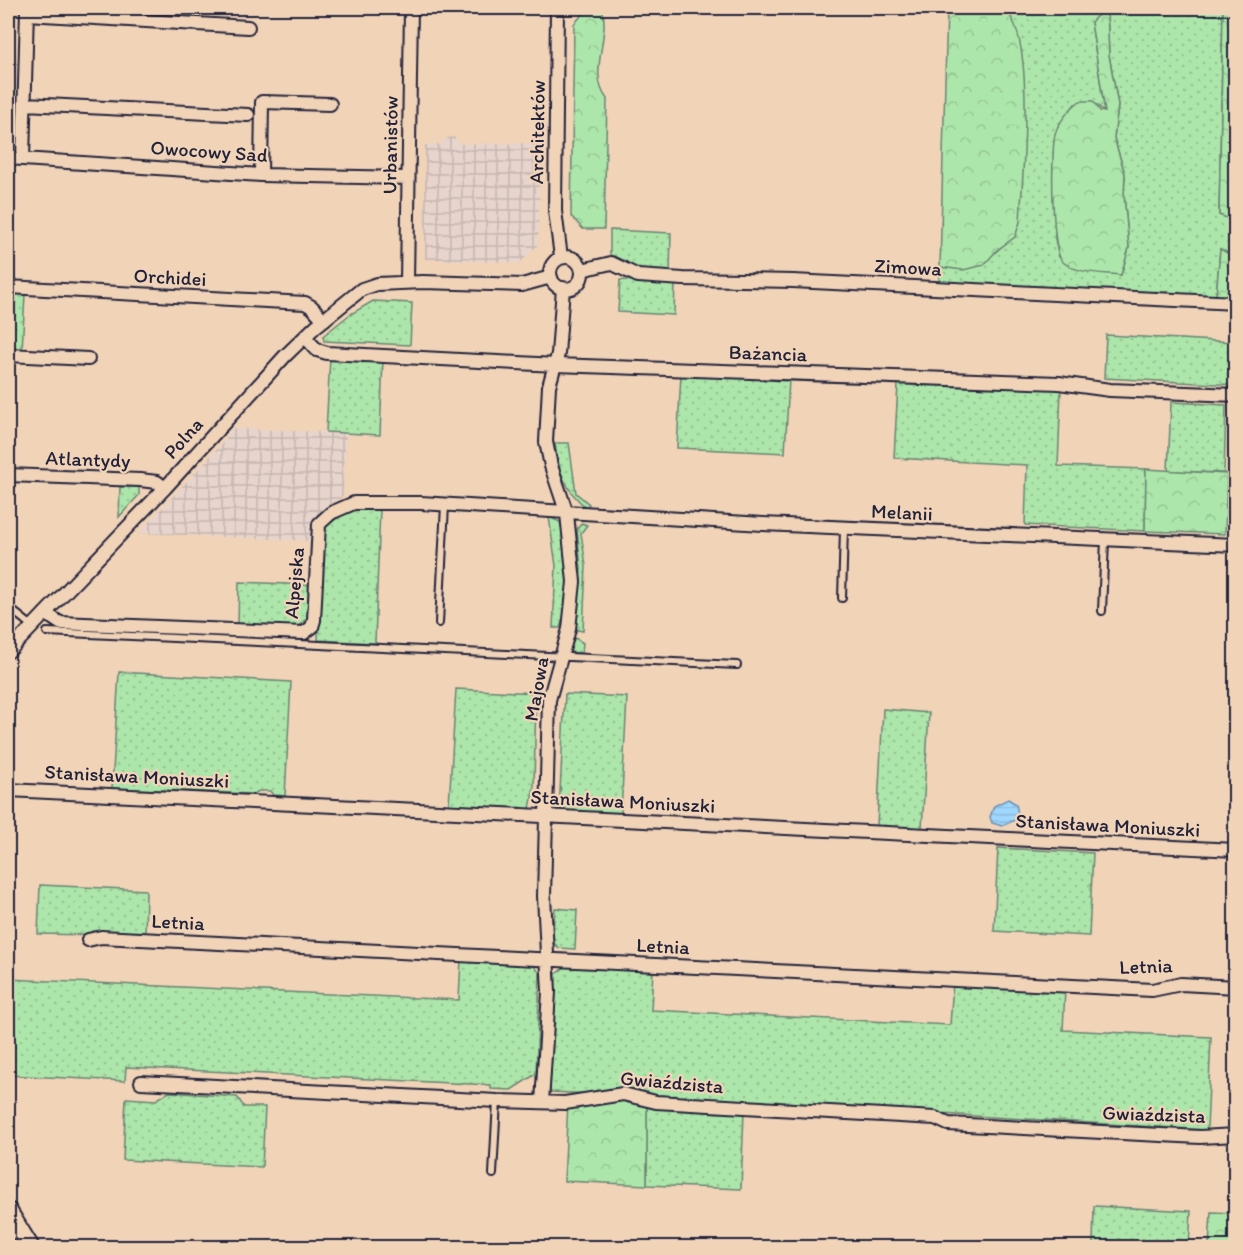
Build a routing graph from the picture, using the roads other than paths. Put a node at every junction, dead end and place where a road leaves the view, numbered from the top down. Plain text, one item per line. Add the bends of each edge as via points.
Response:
1 (411, 8) edge
2 (557, 8) edge
3 (27, 11) edge
4 (248, 27) dead end
5 (25, 104) junction
6 (330, 104) dead end
7 (248, 115) dead end
8 (8, 158) edge
9 (22, 159) junction
10 (261, 175) junction
11 (408, 178) junction
12 (561, 257) junction
13 (582, 270) junction
14 (551, 277) junction
15 (407, 282) junction
16 (8, 287) edge
17 (563, 288) junction
18 (1236, 303) edge
19 (324, 320) junction
20 (305, 337) junction
21 (8, 355) edge
22 (88, 359) dead end
23 (556, 365) junction
24 (1236, 395) edge
25 (8, 475) edge
26 (165, 488) junction
27 (445, 504) junction
28 (567, 514) junction
29 (844, 529) junction
30 (1105, 540) junction
31 (1236, 545) edge
32 (842, 598) dead end
33 (8, 607) edge
34 (1102, 611) dead end
35 (45, 613) junction
36 (439, 623) dead end
37 (32, 626) junction
38 (47, 632) dead end
39 (8, 652) edge
40 (560, 656) junction
41 (737, 665) dead end
42 (8, 790) edge
43 (548, 816) junction
44 (1236, 850) edge
45 (88, 940) dead end
46 (547, 958) junction
47 (1236, 987) edge
48 (141, 1082) dead end
49 (497, 1101) junction
50 (542, 1102) junction
51 (1236, 1135) edge
52 (493, 1174) dead end
53 (8, 1212) edge
54 (30, 1248) edge

1 - 11 street, Urbanistów
2 - 12 street, Architektów via 555,211
3 - 4 street
3 - 5 street
5 - 7 street
5 - 9 street
6 - 10 street via 262,102
8 - 9 street, Owocowy Sad
9 - 10 street, Owocowy Sad
10 - 11 street, Owocowy Sad
11 - 15 street, Urbanistów
12 - 13 street via 577,260
12 - 14 street via 553,264
13 - 17 street via 576,285
13 - 18 street, Zimowa via 611,263 638,276
14 - 15 street via 522,285
14 - 17 street
15 - 19 street, Polna via 362,289
16 - 19 street, Orchidei via 305,303
17 - 23 street, Majowa
19 - 20 street, Polna
20 - 23 street, Bażancia via 317,350 327,353
20 - 26 street, Polna
21 - 22 street
23 - 24 street, Bażancia via 1059,383 1110,390
23 - 28 street, Majowa via 549,386 546,442
25 - 26 street, Atlantydy via 140,480 157,482
26 - 35 street, Polna
27 - 28 street, Alpejska
27 - 35 street, Alpejska via 354,503 322,519 317,533 314,620 312,627 300,634 60,623
27 - 36 lane
28 - 29 street, Melanii
28 - 40 street, Majowa via 574,582
29 - 30 street, Melanii
29 - 32 lane
30 - 31 street, Melanii
30 - 34 lane
33 - 37 lane
35 - 37 street, Polna
37 - 39 street, Polna
38 - 40 lane
40 - 41 lane
40 - 43 street, Majowa via 549,700
42 - 43 street, Stanisława Moniuszki
43 - 44 street, Stanisława Moniuszki
43 - 46 street, Majowa via 544,896
45 - 46 street, Letnia via 101,937
46 - 47 street, Letnia via 1152,990 1181,984
46 - 50 street, Majowa via 549,992
48 - 49 street, Gwiaździsta
49 - 50 street, Gwiaździsta
49 - 52 lane
50 - 51 street, Gwiaździsta via 594,1100 623,1094 656,1102 935,1118 948,1124 1200,1137
53 - 54 main road

